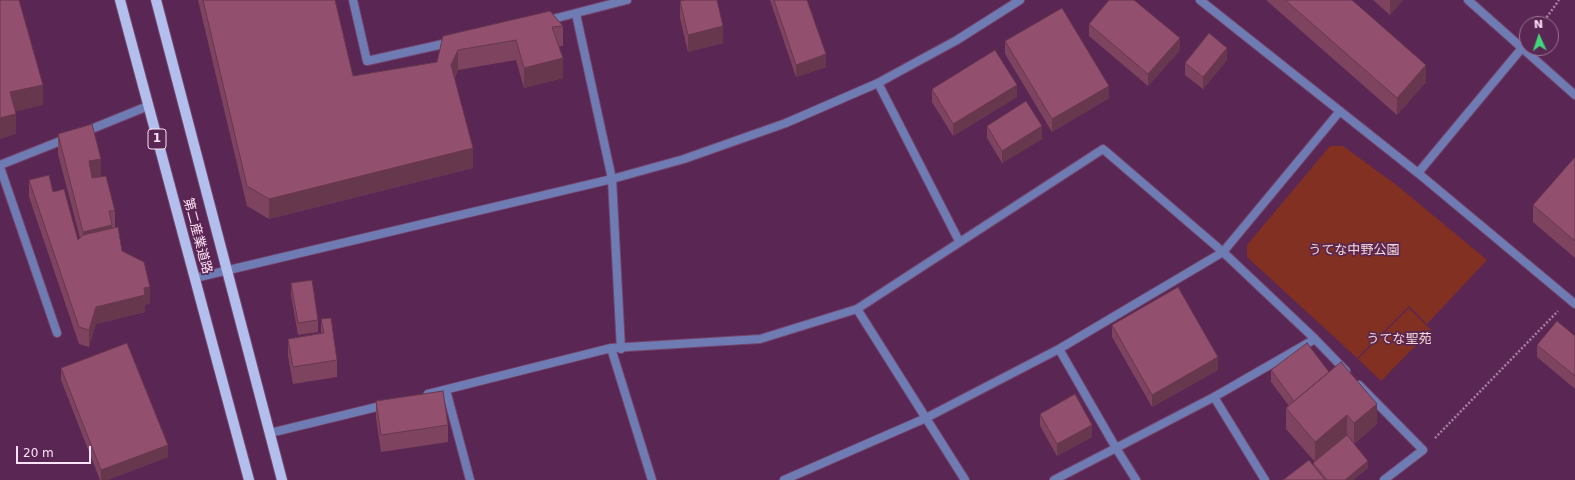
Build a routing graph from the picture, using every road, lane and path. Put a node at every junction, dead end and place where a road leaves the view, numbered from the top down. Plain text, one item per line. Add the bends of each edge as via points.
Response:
1 (120, 0) edge
2 (156, 0) edge
3 (353, 0) edge
4 (627, 0) edge
5 (1020, 0) edge
6 (1200, 0) edge
7 (1468, 0) edge
8 (1559, 0) edge
9 (576, 14) junction
10 (1548, 16) edge
11 (537, 22) edge
12 (460, 40) edge
13 (1519, 45) edge
14 (1519, 52) edge
15 (1531, 56) edge
16 (878, 84) junction
17 (1575, 95) edge
18 (148, 106) junction
19 (1340, 111) junction
20 (0, 166) edge
21 (1418, 174) junction
22 (612, 179) junction
23 (959, 241) junction
24 (1224, 252) junction
25 (227, 270) junction
26 (195, 278) junction
27 (1568, 298) junction
28 (1575, 304) edge
29 (857, 309) junction
30 (57, 334) dead end
31 (1315, 339) junction
32 (611, 348) junction
33 (621, 349) junction
34 (1059, 349) junction
35 (446, 390) junction
36 (423, 396) edge
37 (1214, 397) junction
38 (393, 403) edge
39 (926, 418) junction
40 (270, 433) junction
41 (1116, 448) junction
42 (1423, 450) junction
43 (249, 480) edge
44 (282, 480) edge
45 (470, 480) edge
46 (652, 480) edge
47 (784, 480) edge
48 (965, 480) edge
49 (1054, 480) edge
50 (1136, 480) edge
51 (1265, 480) edge
52 (1384, 480) edge

1 - 18 main road, 第二産業道路 / 1
2 - 25 main road, 第二産業道路
3 - 12 street via 367,61
4 - 9 street
5 - 16 street via 957,40
6 - 19 street
7 - 13 street
8 - 10 path
9 - 11 street
9 - 22 street
14 - 21 street
15 - 17 street
16 - 22 street via 786,123 684,159
16 - 23 street
18 - 20 street
18 - 26 main road, 第二産業道路 / 1
19 - 21 street
19 - 24 street
20 - 30 street
21 - 27 street
22 - 25 street
22 - 33 street
23 - 24 street via 1103,149
23 - 29 street
24 - 31 street
24 - 34 street
25 - 26 street
25 - 40 main road, 第二産業道路
26 - 43 main road, 第二産業道路 / 1
27 - 28 street
27 - 42 path via 1554,316
29 - 33 street via 760,339
29 - 39 street
31 - 37 street
31 - 42 street
32 - 33 street
32 - 35 street
32 - 46 street
34 - 39 street
34 - 41 street
35 - 36 street
35 - 45 street
37 - 41 street
37 - 51 street
38 - 40 street
39 - 47 street
39 - 48 street
40 - 44 main road, 第二産業道路
41 - 49 street
41 - 50 street
42 - 52 street

